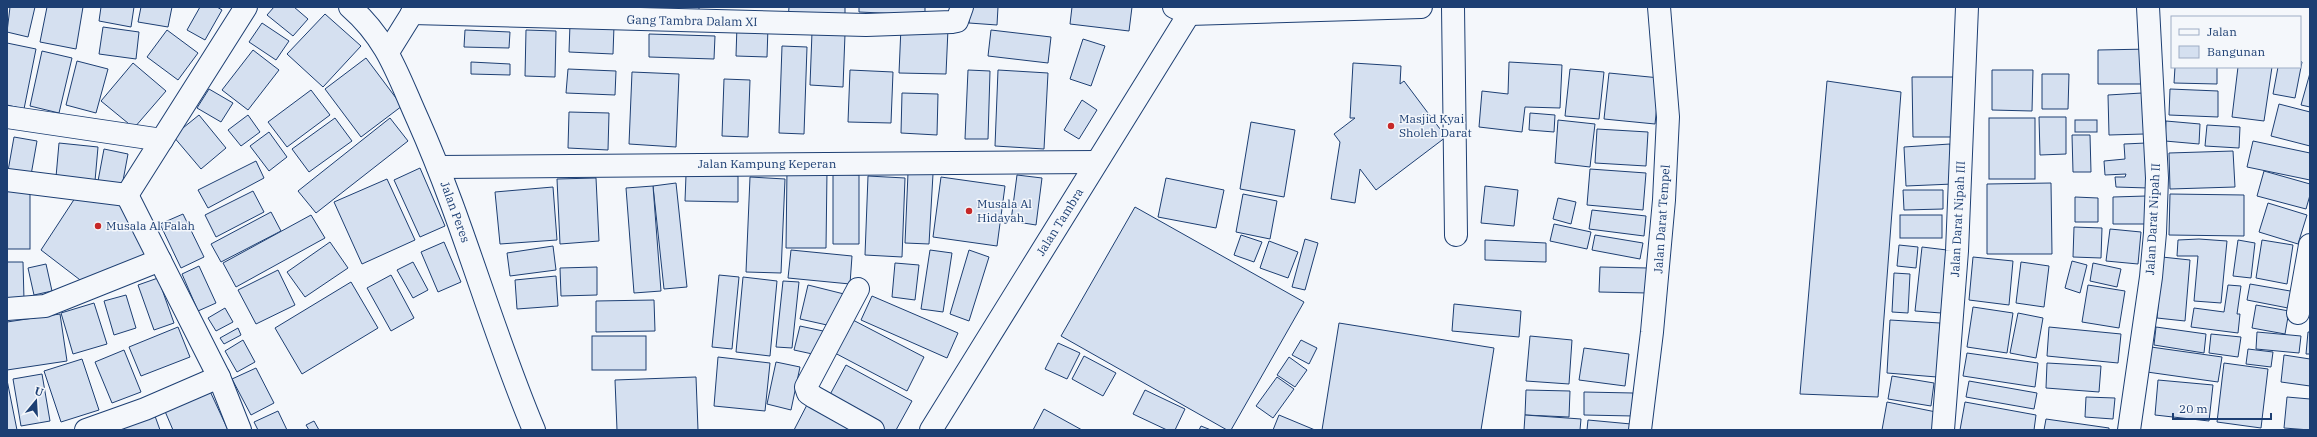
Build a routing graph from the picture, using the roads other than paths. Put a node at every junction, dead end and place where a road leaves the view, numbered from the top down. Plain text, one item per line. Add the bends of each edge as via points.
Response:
1 (246, 7) edge
2 (350, 7) edge
3 (962, 7) edge
4 (1420, 7) edge
5 (1453, 7) edge
6 (1659, 7) edge
7 (1967, 7) edge
8 (2148, 7) edge
9 (414, 10) edge
10 (1182, 10) edge
11 (388, 52) junction
12 (7, 117) edge
13 (162, 140) junction
14 (1096, 162) junction
15 (438, 166) junction
16 (7, 180) edge
17 (127, 195) junction
18 (1456, 234) dead end
19 (2310, 245) edge
20 (160, 260) junction
21 (858, 289) dead end
22 (7, 309) edge
23 (2298, 313) dead end
24 (219, 377) junction
25 (86, 430) edge
26 (240, 430) edge
27 (534, 430) edge
28 (872, 430) edge
29 (931, 430) edge
30 (1640, 430) edge
31 (1943, 430) edge
32 (2129, 430) edge

1 - 13 street
2 - 11 street, Jalan Peres via 369,24
3 - 9 street, Gang Tambra Dalam XI via 957,21 952,22 866,25
4 - 10 street
5 - 18 street
6 - 30 street, Jalan Darat Tempel via 1668,117 1664,200
7 - 31 street, Jalan Darat Nipah III via 1957,251
8 - 32 street, Jalan Darat Nipah II via 2157,178 2155,225 2151,277
9 - 11 street
10 - 14 street, Jalan Tambra
11 - 15 street, Jalan Peres
12 - 13 street
13 - 17 street
14 - 15 street, Jalan Kampung Keperan
14 - 29 street, Jalan Tambra
15 - 27 street, Jalan Peres
16 - 17 street
17 - 20 street
19 - 23 street
20 - 22 street via 45,306
20 - 24 street
21 - 28 street via 806,387 808,393 814,397
24 - 25 street via 145,409
24 - 26 street

